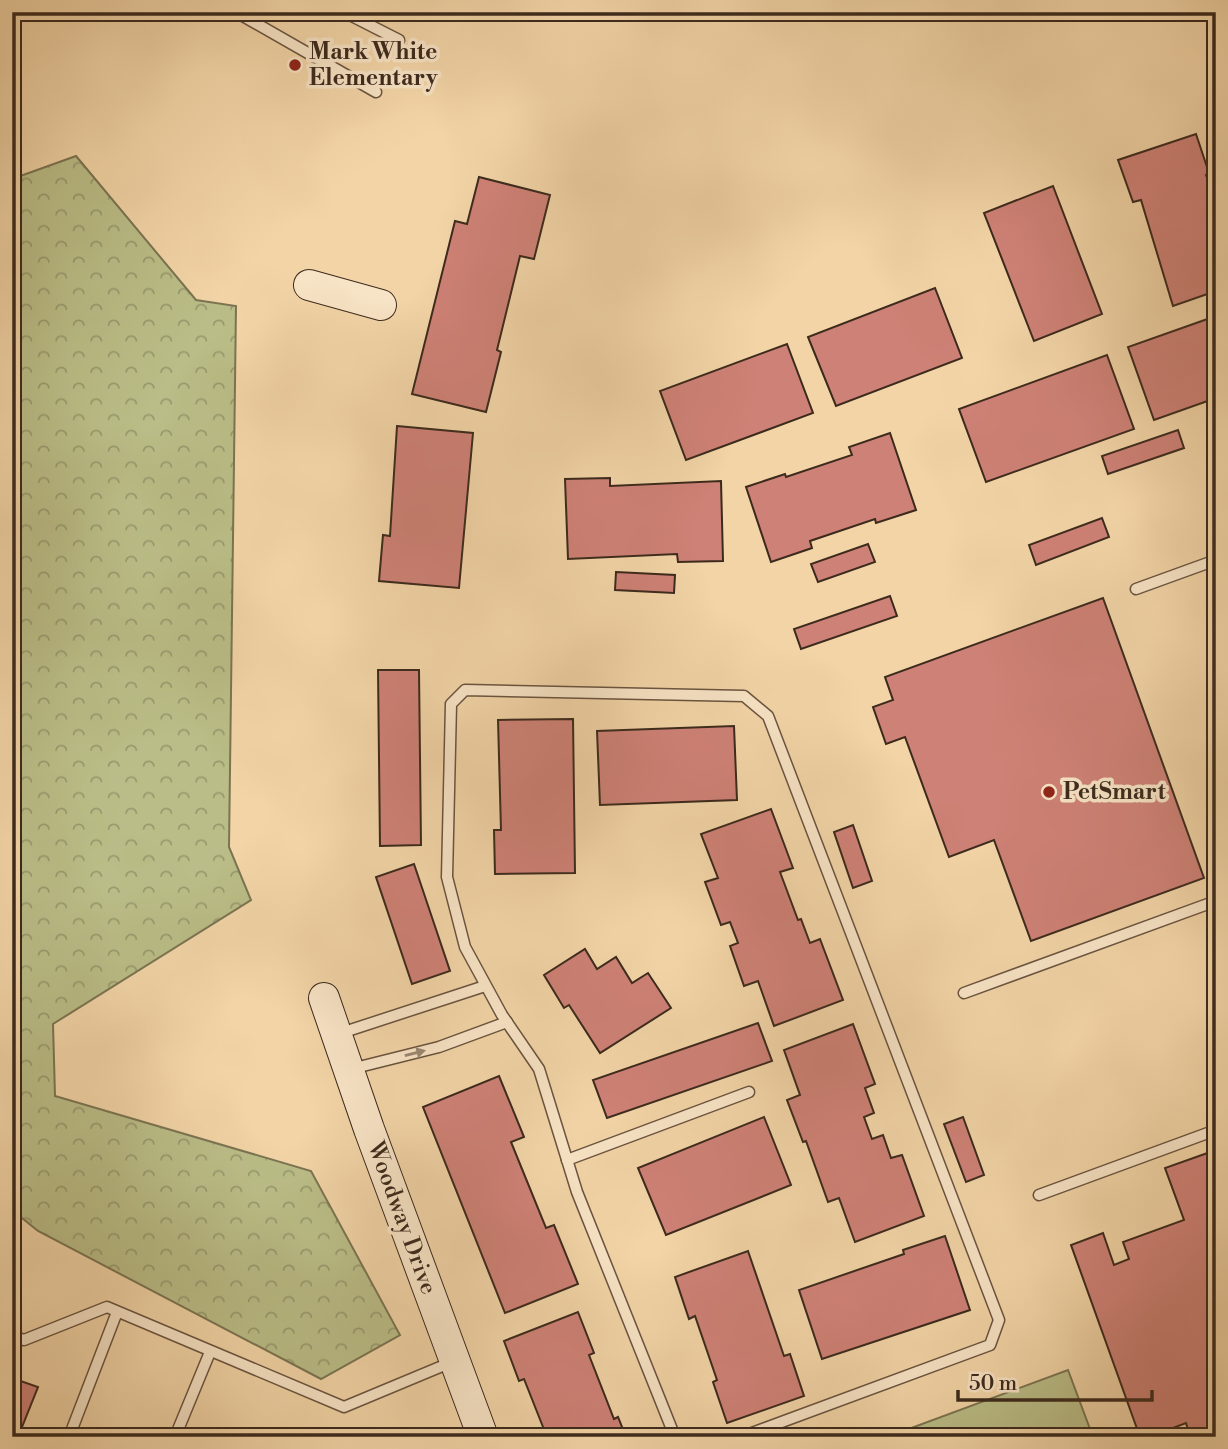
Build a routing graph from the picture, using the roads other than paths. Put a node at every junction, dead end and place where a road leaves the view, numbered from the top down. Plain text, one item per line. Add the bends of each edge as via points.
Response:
1 (236, 12) edge
2 (344, 12) edge
3 (399, 40) dead end
4 (376, 92) dead end
5 (309, 285) dead end
6 (381, 304) dead end
7 (1216, 560) edge
8 (1136, 589) dead end
9 (1216, 901) edge
10 (485, 986) junction
11 (964, 993) dead end
12 (324, 998) dead end
13 (507, 1023) junction
14 (336, 1035) junction
15 (348, 1070) junction
16 (749, 1092) dead end
17 (1216, 1130) edge
18 (567, 1160) junction
19 (1039, 1195) dead end
20 (117, 1312) junction
21 (12, 1336) edge
22 (210, 1352) junction
23 (455, 1361) junction
24 (69, 1437) edge
25 (175, 1437) edge
26 (483, 1437) edge
27 (675, 1437) edge
28 (741, 1437) edge

1 - 4 lane
2 - 3 lane
5 - 6 street
7 - 8 lane
9 - 11 lane
10 - 13 lane
10 - 14 lane
10 - 28 lane via 465,947 447,877 451,704 465,690 744,696 768,716 999,1320 990,1345
12 - 14 street, Woodway Drive
15 -> 13 lane via 439,1047
13 - 18 lane via 539,1069
14 - 15 street, Woodway Drive
15 - 23 street, Woodway Drive
16 - 18 lane
17 - 19 lane
18 - 27 lane
20 - 21 lane via 107,1307 24,1340
20 - 22 lane
20 - 24 lane
22 - 23 lane via 344,1407
22 - 25 lane
23 - 26 street, Woodway Drive

